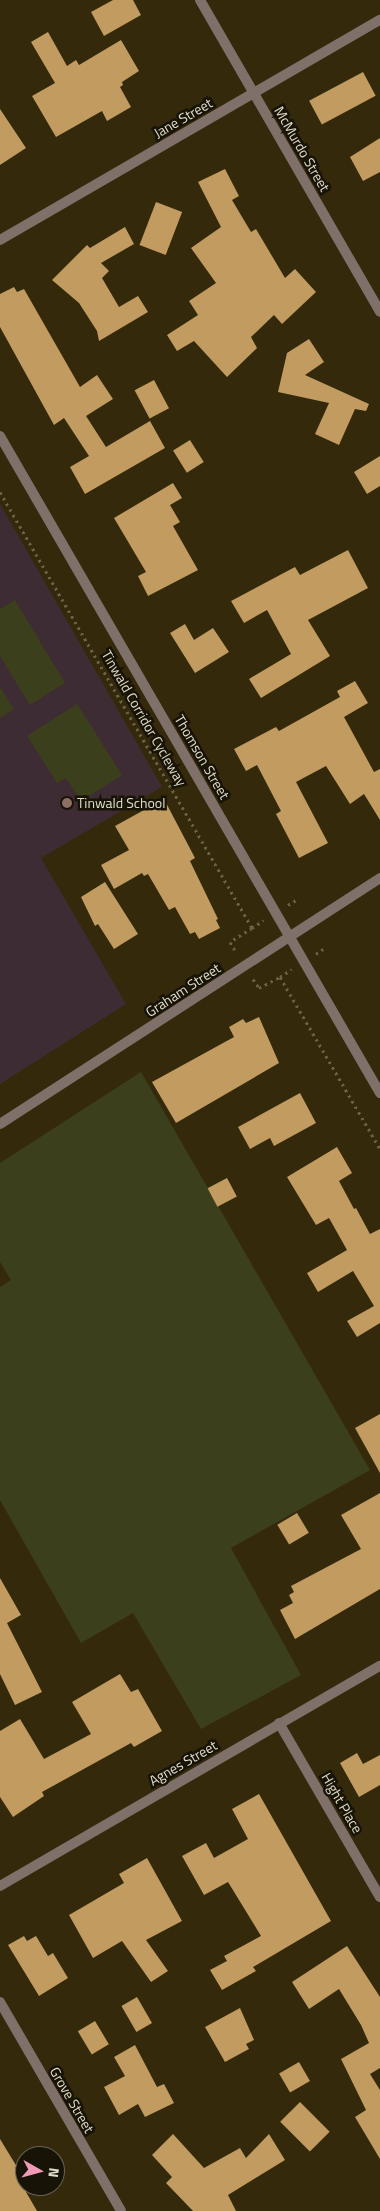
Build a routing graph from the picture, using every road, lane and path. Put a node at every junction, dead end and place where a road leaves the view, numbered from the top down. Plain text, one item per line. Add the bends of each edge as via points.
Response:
1 (200, 0) edge
2 (380, 20) edge
3 (254, 93) junction
4 (0, 240) edge
5 (380, 312) edge
6 (0, 436) edge
7 (0, 492) edge
8 (380, 878) edge
9 (256, 925) dead end
10 (252, 928) junction
11 (291, 938) junction
12 (233, 947) dead end
13 (256, 984) dead end
14 (380, 1093) edge
15 (0, 1124) edge
16 (380, 1149) edge
17 (380, 1666) edge
18 (279, 1723) junction
19 (0, 1886) edge
20 (380, 1897) edge
21 (0, 2002) edge
22 (121, 2211) edge

1 - 3 street, McMurdo Street
2 - 3 street, Jane Street
3 - 4 street, Jane Street
3 - 5 street, McMurdo Street
6 - 11 street, Thomson Street
7 - 10 path, Tinwald Corridor Cycleway
8 - 11 street, Graham Street
9 - 10 path
10 - 12 path via 230,942
11 - 14 street, Thomson Street
11 - 15 street, Graham Street
13 - 16 path via 259,988 282,976
17 - 18 street, Agnes Street
18 - 19 street, Agnes Street
18 - 20 street, Hight Place
21 - 22 street, Grove Street

